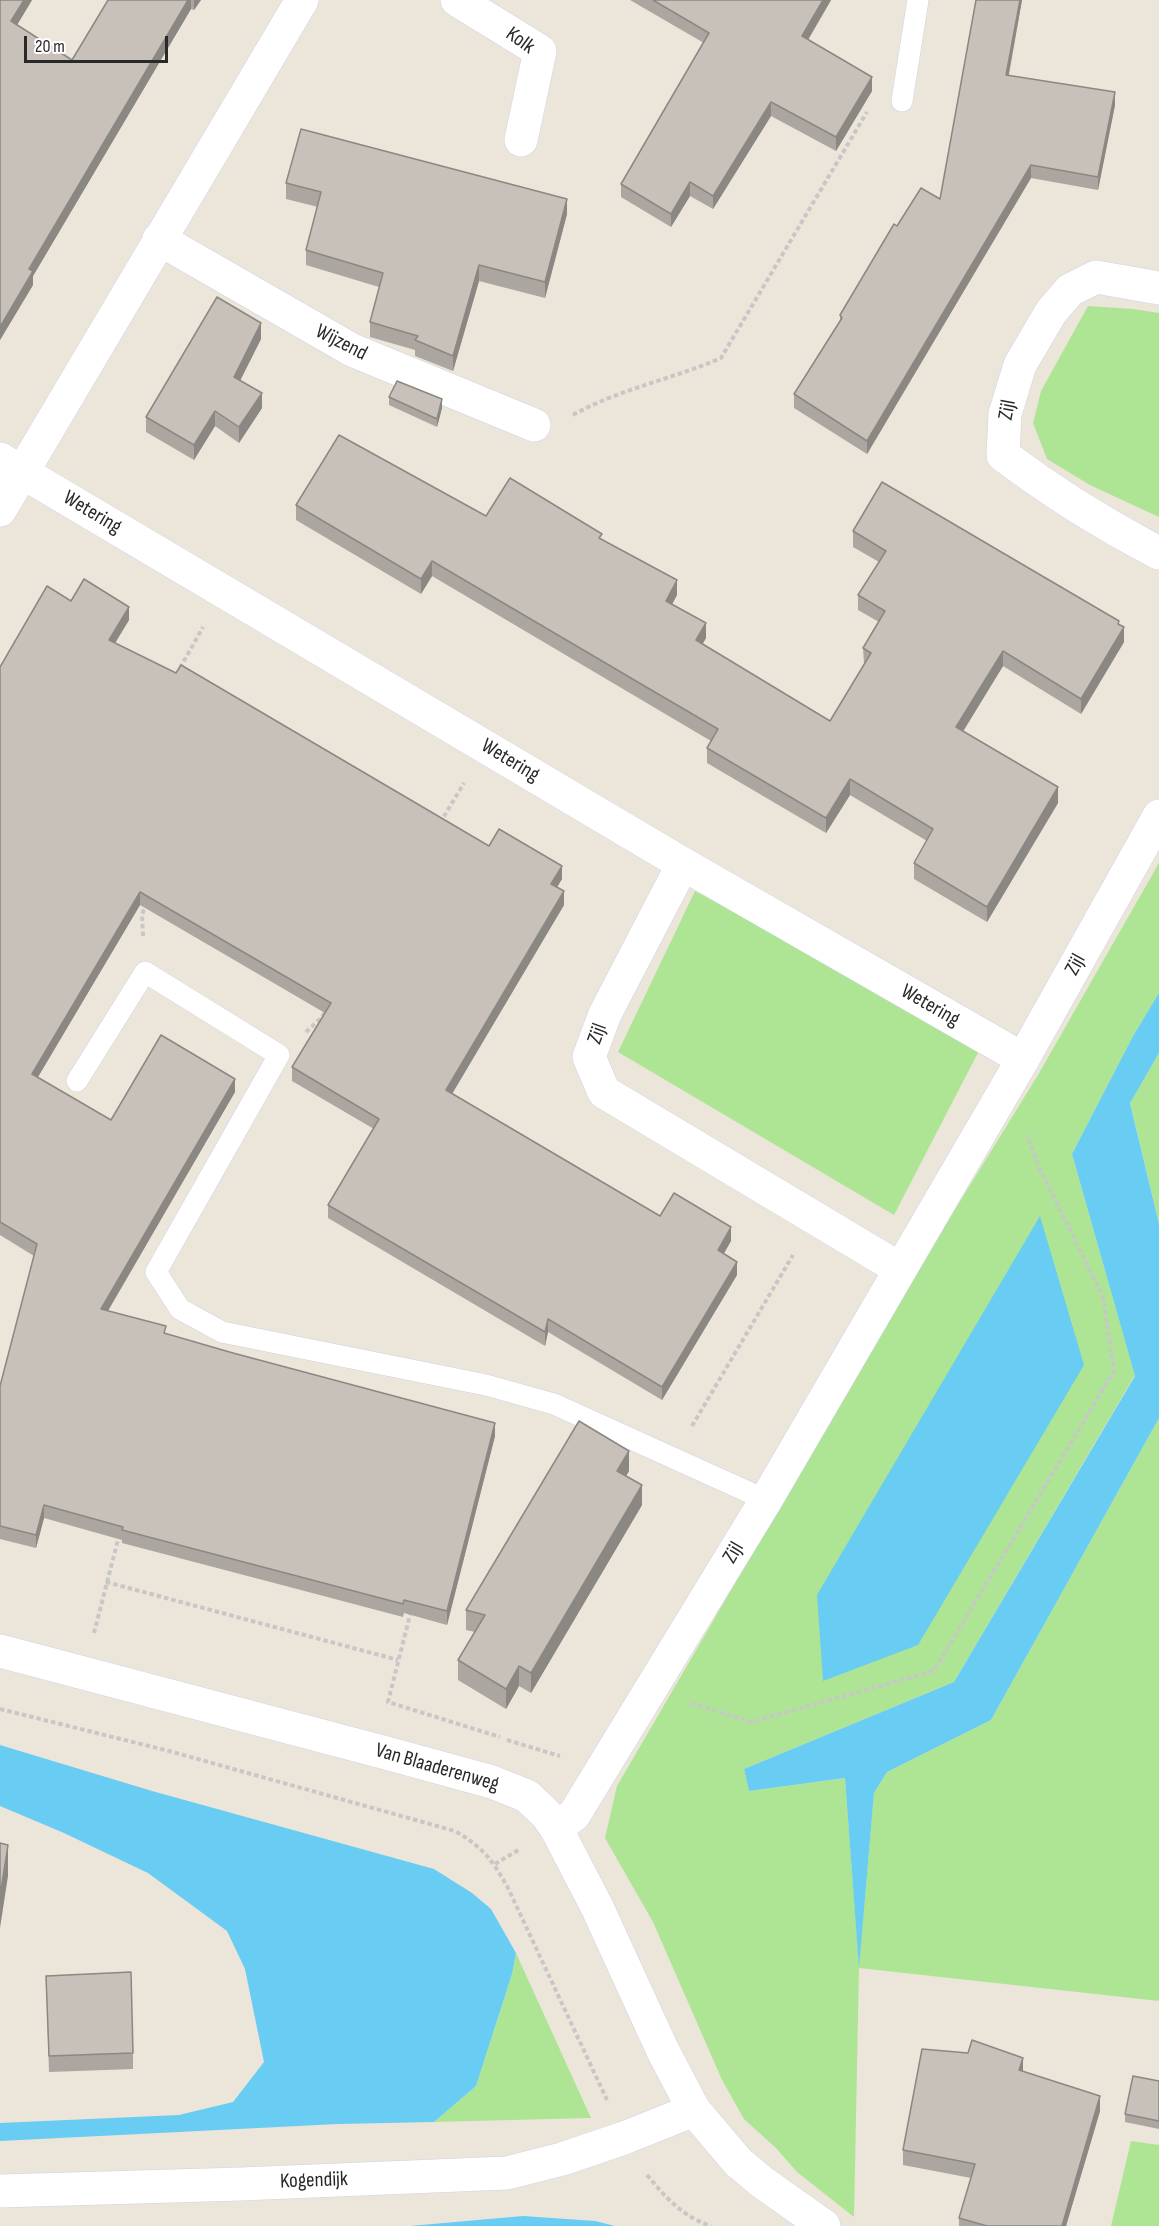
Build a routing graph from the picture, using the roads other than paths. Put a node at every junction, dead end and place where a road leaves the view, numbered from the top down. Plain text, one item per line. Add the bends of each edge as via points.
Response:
1 (302, 0) edge
2 (457, 0) edge
3 (918, 0) edge
4 (902, 101) road end
5 (521, 140) dead end
6 (159, 239) junction
7 (1159, 288) edge
8 (534, 425) road end
9 (12, 466) edge
10 (0, 510) edge
11 (1159, 553) edge
12 (1159, 816) edge
13 (683, 864) junction
14 (1015, 1072) junction
15 (77, 1081) dead end
16 (900, 1269) junction
17 (766, 1500) junction
18 (0, 1651) edge
19 (556, 1828) junction
20 (694, 2109) junction
21 (0, 2190) edge
22 (824, 2226) edge

1 - 6 street
2 - 5 street, Kolk via 540,51
3 - 4 lane
6 - 8 street, Wijzend via 352,350
6 - 9 street
7 - 11 street, Zijl via 1095,277 1070,290 1051,312 1020,365 1005,414 1003,455 1034,479
9 - 10 street
9 - 13 street, Wetering
12 - 14 street, Zijl
13 - 14 street, Wetering
13 - 16 street, Zijl via 605,1014 589,1057 604,1092
14 - 16 street, Zijl
15 - 17 lane via 144,972 279,1055 156,1272 180,1309 222,1332 486,1385 554,1404
16 - 17 street, Zijl
17 - 19 street, Zijl via 574,1815
18 - 19 street, Van Blaaderenweg via 492,1782 527,1796
19 - 20 street, Van Blaaderenweg
20 - 21 street, Kogendijk via 624,2138 507,2173
20 - 22 street via 738,2162

